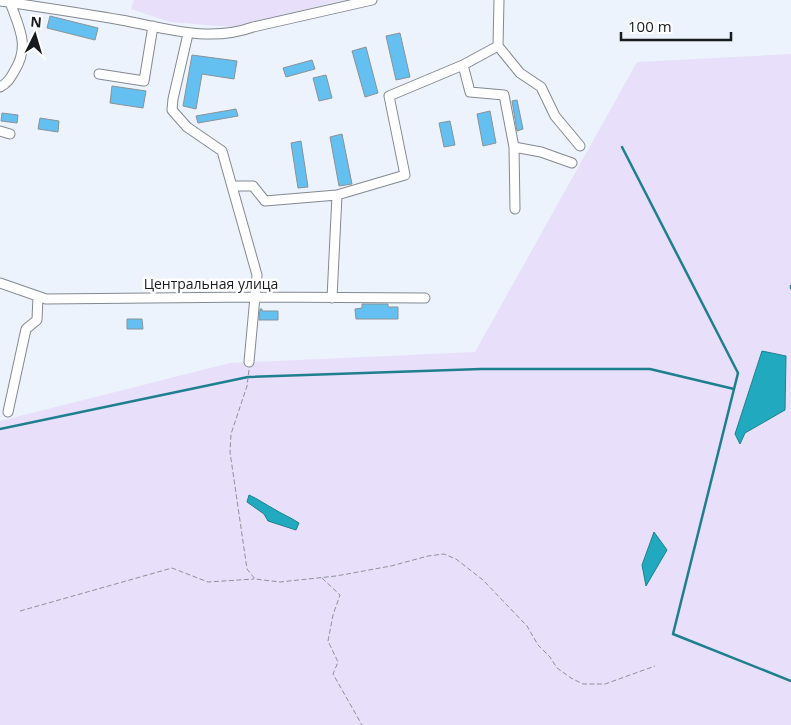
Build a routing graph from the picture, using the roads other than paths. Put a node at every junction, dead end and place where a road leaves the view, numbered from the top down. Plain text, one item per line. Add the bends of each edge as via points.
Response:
1 (372, 0) edge
2 (499, 0) edge
3 (0, 1) edge
4 (15, 2) edge
5 (152, 26) junction
6 (188, 34) junction
7 (498, 46) junction
8 (463, 65) junction
9 (99, 74) dead end
10 (0, 87) edge
11 (0, 131) edge
12 (10, 134) dead end
13 (580, 146) dead end
14 (514, 148) junction
15 (572, 163) dead end
16 (232, 186) junction
17 (337, 195) junction
18 (515, 209) dead end
19 (0, 283) edge
20 (38, 296) junction
21 (255, 297) junction
22 (332, 298) junction
23 (425, 298) dead end
24 (249, 362) road end
25 (8, 412) dead end

1 - 6 street via 238,32
2 - 7 street
3 - 4 street
4 - 5 street
4 - 10 street via 23,48 7,83
5 - 6 street
5 - 9 street via 144,81
6 - 16 street via 172,110 187,127 222,151
7 - 8 street
7 - 13 street via 520,73 541,87 555,116
8 - 14 street via 470,92 504,95
8 - 17 street via 389,96 405,175
11 - 12 street
14 - 15 street via 541,152
14 - 18 street
16 - 17 street via 252,186 265,201
16 - 21 street via 257,275
17 - 22 street
19 - 20 street, Центральная улица
20 - 21 street, Центральная улица via 46,299
20 - 25 street via 37,320 26,329
21 - 22 street, Центральная улица
21 - 24 street
22 - 23 street, Центральная улица

